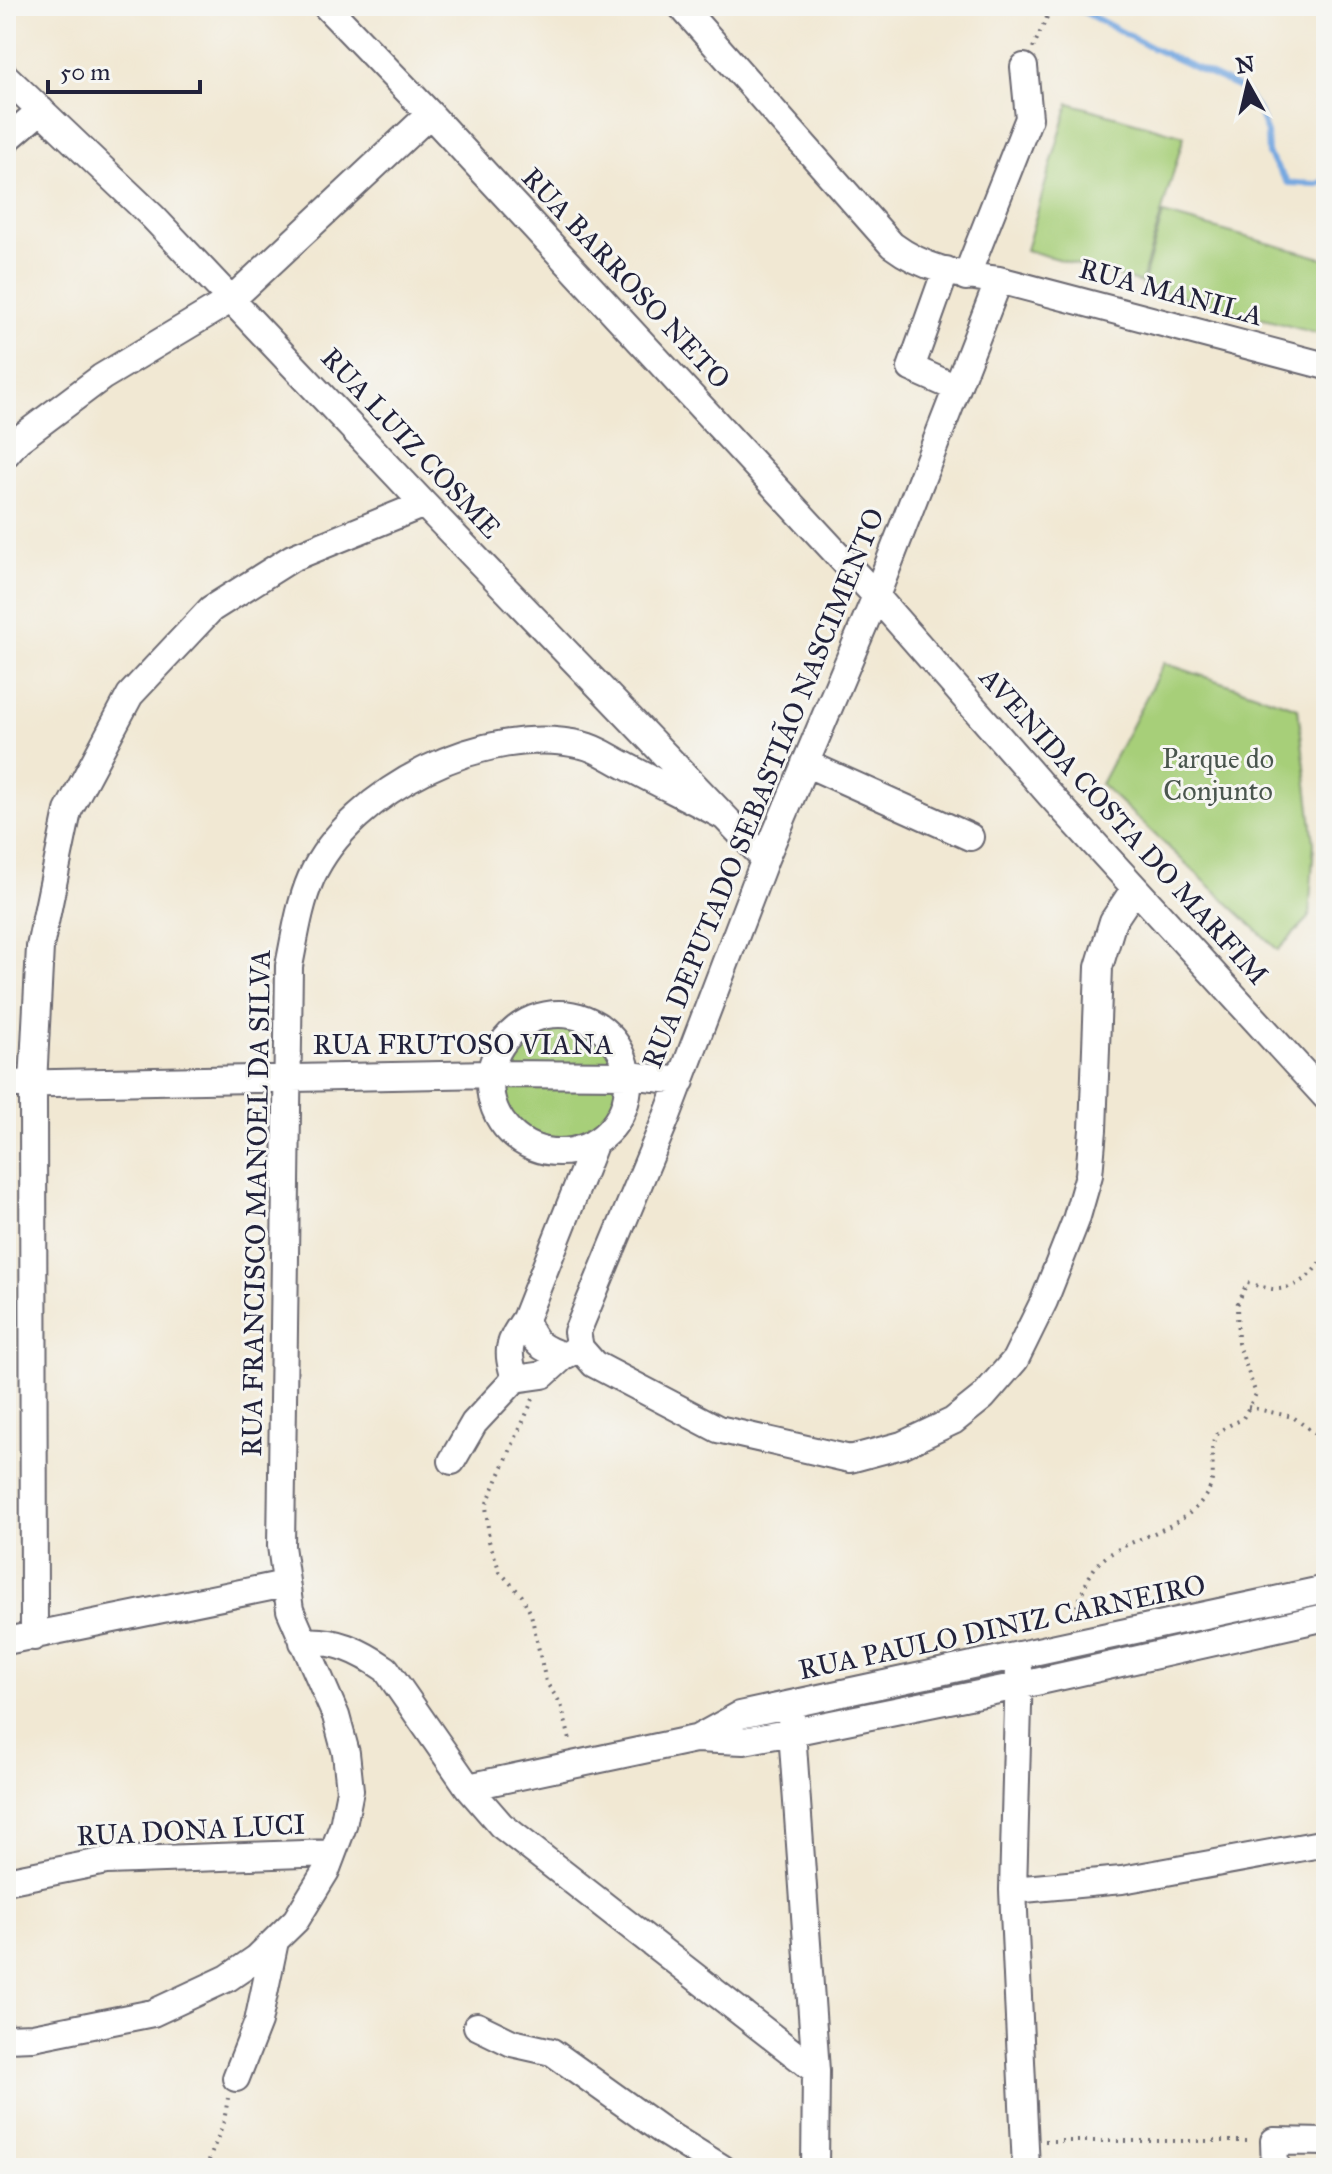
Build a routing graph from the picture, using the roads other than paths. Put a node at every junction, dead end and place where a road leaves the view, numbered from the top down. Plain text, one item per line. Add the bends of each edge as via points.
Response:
1 (326, 6) edge
2 (681, 6) edge
3 (1024, 67) road end
4 (6, 77) edge
5 (41, 110) junction
6 (430, 114) junction
7 (6, 140) edge
8 (956, 273) junction
9 (999, 280) junction
10 (232, 299) junction
11 (1326, 366) edge
12 (956, 388) junction
13 (6, 454) edge
14 (424, 504) junction
15 (876, 596) junction
16 (805, 763) junction
17 (723, 816) junction
18 (970, 837) dead end
19 (765, 859) junction
20 (1135, 888) junction
21 (490, 1074) junction
22 (629, 1075) junction
23 (289, 1077) junction
24 (681, 1081) junction
25 (6, 1084) edge
26 (33, 1084) junction
27 (1326, 1097) edge
28 (595, 1142) junction
29 (525, 1319) junction
30 (572, 1352) junction
31 (515, 1379) junction
32 (452, 1461) dead end
33 (285, 1584) junction
34 (1326, 1589) edge
35 (1326, 1617) edge
36 (34, 1637) junction
37 (6, 1641) edge
38 (303, 1642) junction
39 (1019, 1657) junction
40 (1018, 1686) junction
41 (790, 1705) junction
42 (792, 1732) junction
43 (695, 1739) junction
44 (468, 1787) junction
45 (1326, 1843) edge
46 (332, 1853) junction
47 (6, 1881) edge
48 (1013, 1890) junction
49 (275, 1941) junction
50 (477, 2026) dead end
51 (6, 2038) edge
52 (816, 2071) junction
53 (236, 2078) road end
54 (1326, 2142) edge
55 (722, 2168) edge
56 (815, 2168) edge
57 (1026, 2168) edge
58 (1275, 2168) edge

1 - 6 street, RUA BARROSO NETO
2 - 8 street, RUA MANILA via 892,245 925,266
3 - 8 street via 1029,118
4 - 5 street, RUA LUIZ COSME
5 - 7 street
5 - 10 street, RUA LUIZ COSME
6 - 10 street
6 - 15 street, RUA BARROSO NETO
8 - 9 street, RUA MANILA
8 - 12 street via 911,368
9 - 11 street, RUA MANILA
9 - 12 street, RUA DEPUTADO SEBASTIÃO NASCIMENTO
10 - 13 street via 102,377
10 - 14 street, RUA LUIZ COSME
12 - 15 street, RUA DEPUTADO SEBASTIÃO NASCIMENTO
14 - 17 street, RUA LUIZ COSME
14 - 26 street via 292,558 211,609 130,695 68,811 40,947
15 - 16 street, RUA DEPUTADO SEBASTIÃO NASCIMENTO
15 - 20 street, AVENIDA COSTA DO MARFIM
16 - 18 street
16 - 19 street, RUA DEPUTADO SEBASTIÃO NASCIMENTO
17 - 19 street, RUA LUIZ COSME
17 - 23 street, RUA FRANCISCO MANOEL DA SILVA via 585,745 547,739 477,750 407,780 362,811 312,877 289,966
19 - 24 street, RUA DEPUTADO SEBASTIÃO NASCIMENTO
20 - 27 street, AVENIDA COSTA DO MARFIM
20 - 30 street via 1113,921 1099,967 1089,1175 1076,1220 1015,1360 983,1397 953,1421 902,1445 850,1459 718,1429
21 - 22 street, RUA FRUTOSO VIANA
21 - 22 street via 504,1041 528,1021 558,1014 602,1028 621,1051
21 - 23 street, RUA FRUTOSO VIANA
21 - 28 street via 491,1100 506,1129 532,1147 564,1152
22 - 24 street, RUA FRUTOSO VIANA
22 - 28 street via 626,1102
23 - 26 street, RUA FRUTOSO VIANA
23 - 33 street, RUA FRANCISCO MANOEL DA SILVA via 281,1546
24 - 30 street, RUA DEPUTADO SEBASTIÃO NASCIMENTO
25 - 26 street, RUA FRUTOSO VIANA
26 - 36 street
28 - 29 street
29 - 30 street via 539,1348
29 - 31 street via 510,1342
30 - 31 street via 543,1375
31 - 32 street via 474,1423
33 - 36 street
33 - 38 street, RUA FRANCISCO MANOEL DA SILVA
34 - 39 street, RUA PAULO DINIZ CARNEIRO
35 - 40 street, RUA PAULO DINIZ CARNEIRO
36 - 37 street
38 - 44 street via 343,1645 386,1669
38 - 46 street, RUA FRANCISCO MANOEL DA SILVA via 336,1716 346,1753 350,1790
39 - 40 street
39 - 41 street, RUA PAULO DINIZ CARNEIRO
40 - 42 street, RUA PAULO DINIZ CARNEIRO
40 - 48 street
41 - 42 street
41 - 43 street, RUA PAULO DINIZ CARNEIRO via 740,1715
42 - 43 street, RUA PAULO DINIZ CARNEIRO via 744,1741
42 - 52 street
43 - 44 street, RUA PAULO DINIZ CARNEIRO
44 - 52 street via 501,1825
45 - 48 street via 1122,1880
46 - 47 street, RUA DONA LUCI via 106,1861
46 - 49 street, RUA FRANCISCO MANOEL DA SILVA via 296,1920
48 - 57 street
49 - 51 street, RUA FRANCISCO MANOEL DA SILVA via 228,1978 153,2013
49 - 53 street via 258,2022
50 - 55 street via 512,2043 552,2052
52 - 56 street
54 - 58 street via 1274,2141

